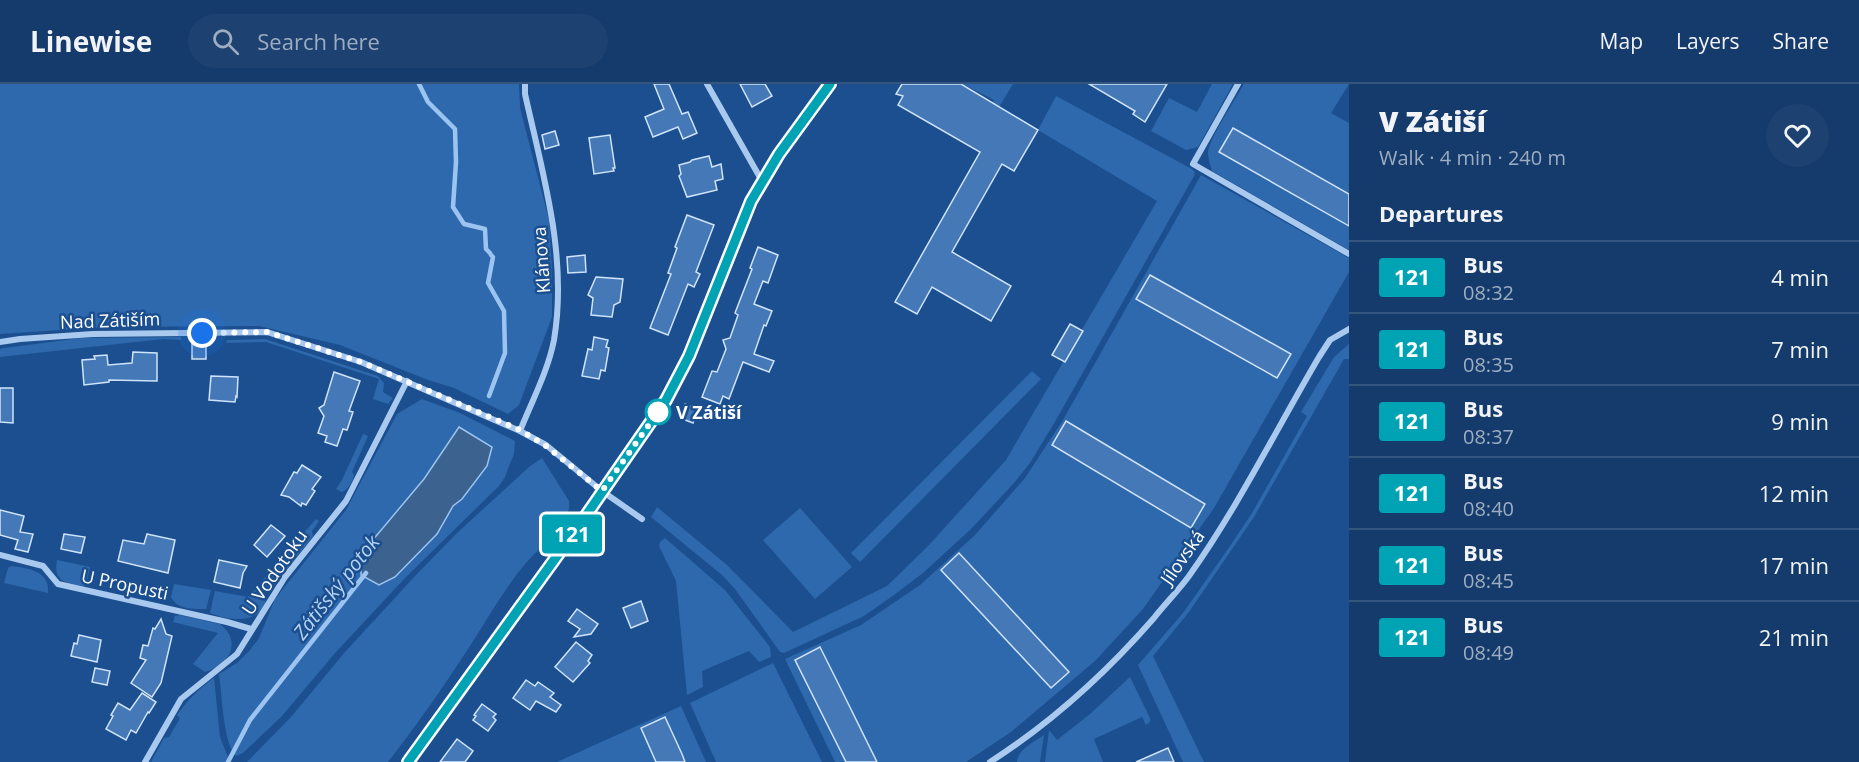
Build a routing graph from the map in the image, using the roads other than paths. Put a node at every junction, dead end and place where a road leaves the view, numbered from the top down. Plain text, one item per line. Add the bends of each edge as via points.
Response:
1 (525, 84) edge
2 (707, 84) edge
3 (830, 84) edge
4 (1238, 84) edge
5 (762, 181) junction
6 (1349, 254) edge
7 (1349, 329) edge
8 (0, 342) edge
9 (407, 381) junction
10 (520, 430) junction
11 (602, 491) junction
12 (642, 519) dead end
13 (0, 555) edge
14 (251, 629) junction
15 (145, 762) edge
16 (408, 762) edge
17 (990, 762) edge

1 - 10 street, Klánova via 552,215 559,301 553,342
2 - 5 street
3 - 5 street
4 - 6 street via 1193,164
5 - 11 street via 678,380
7 - 17 street, Jílovská via 1330,340 1318,357 1188,578 1095,680
8 - 9 street, Nad Zátiším via 93,333 267,332
9 - 10 street, Nad Zátiším
9 - 14 street, U Vodotoku via 346,501 285,577
10 - 11 street, Nad Zátiším
11 - 12 street, Nad Zátiším
11 - 16 street
13 - 14 street, U Propusti via 43,566 58,584
14 - 15 street, U Vodotoku via 237,654 181,699

